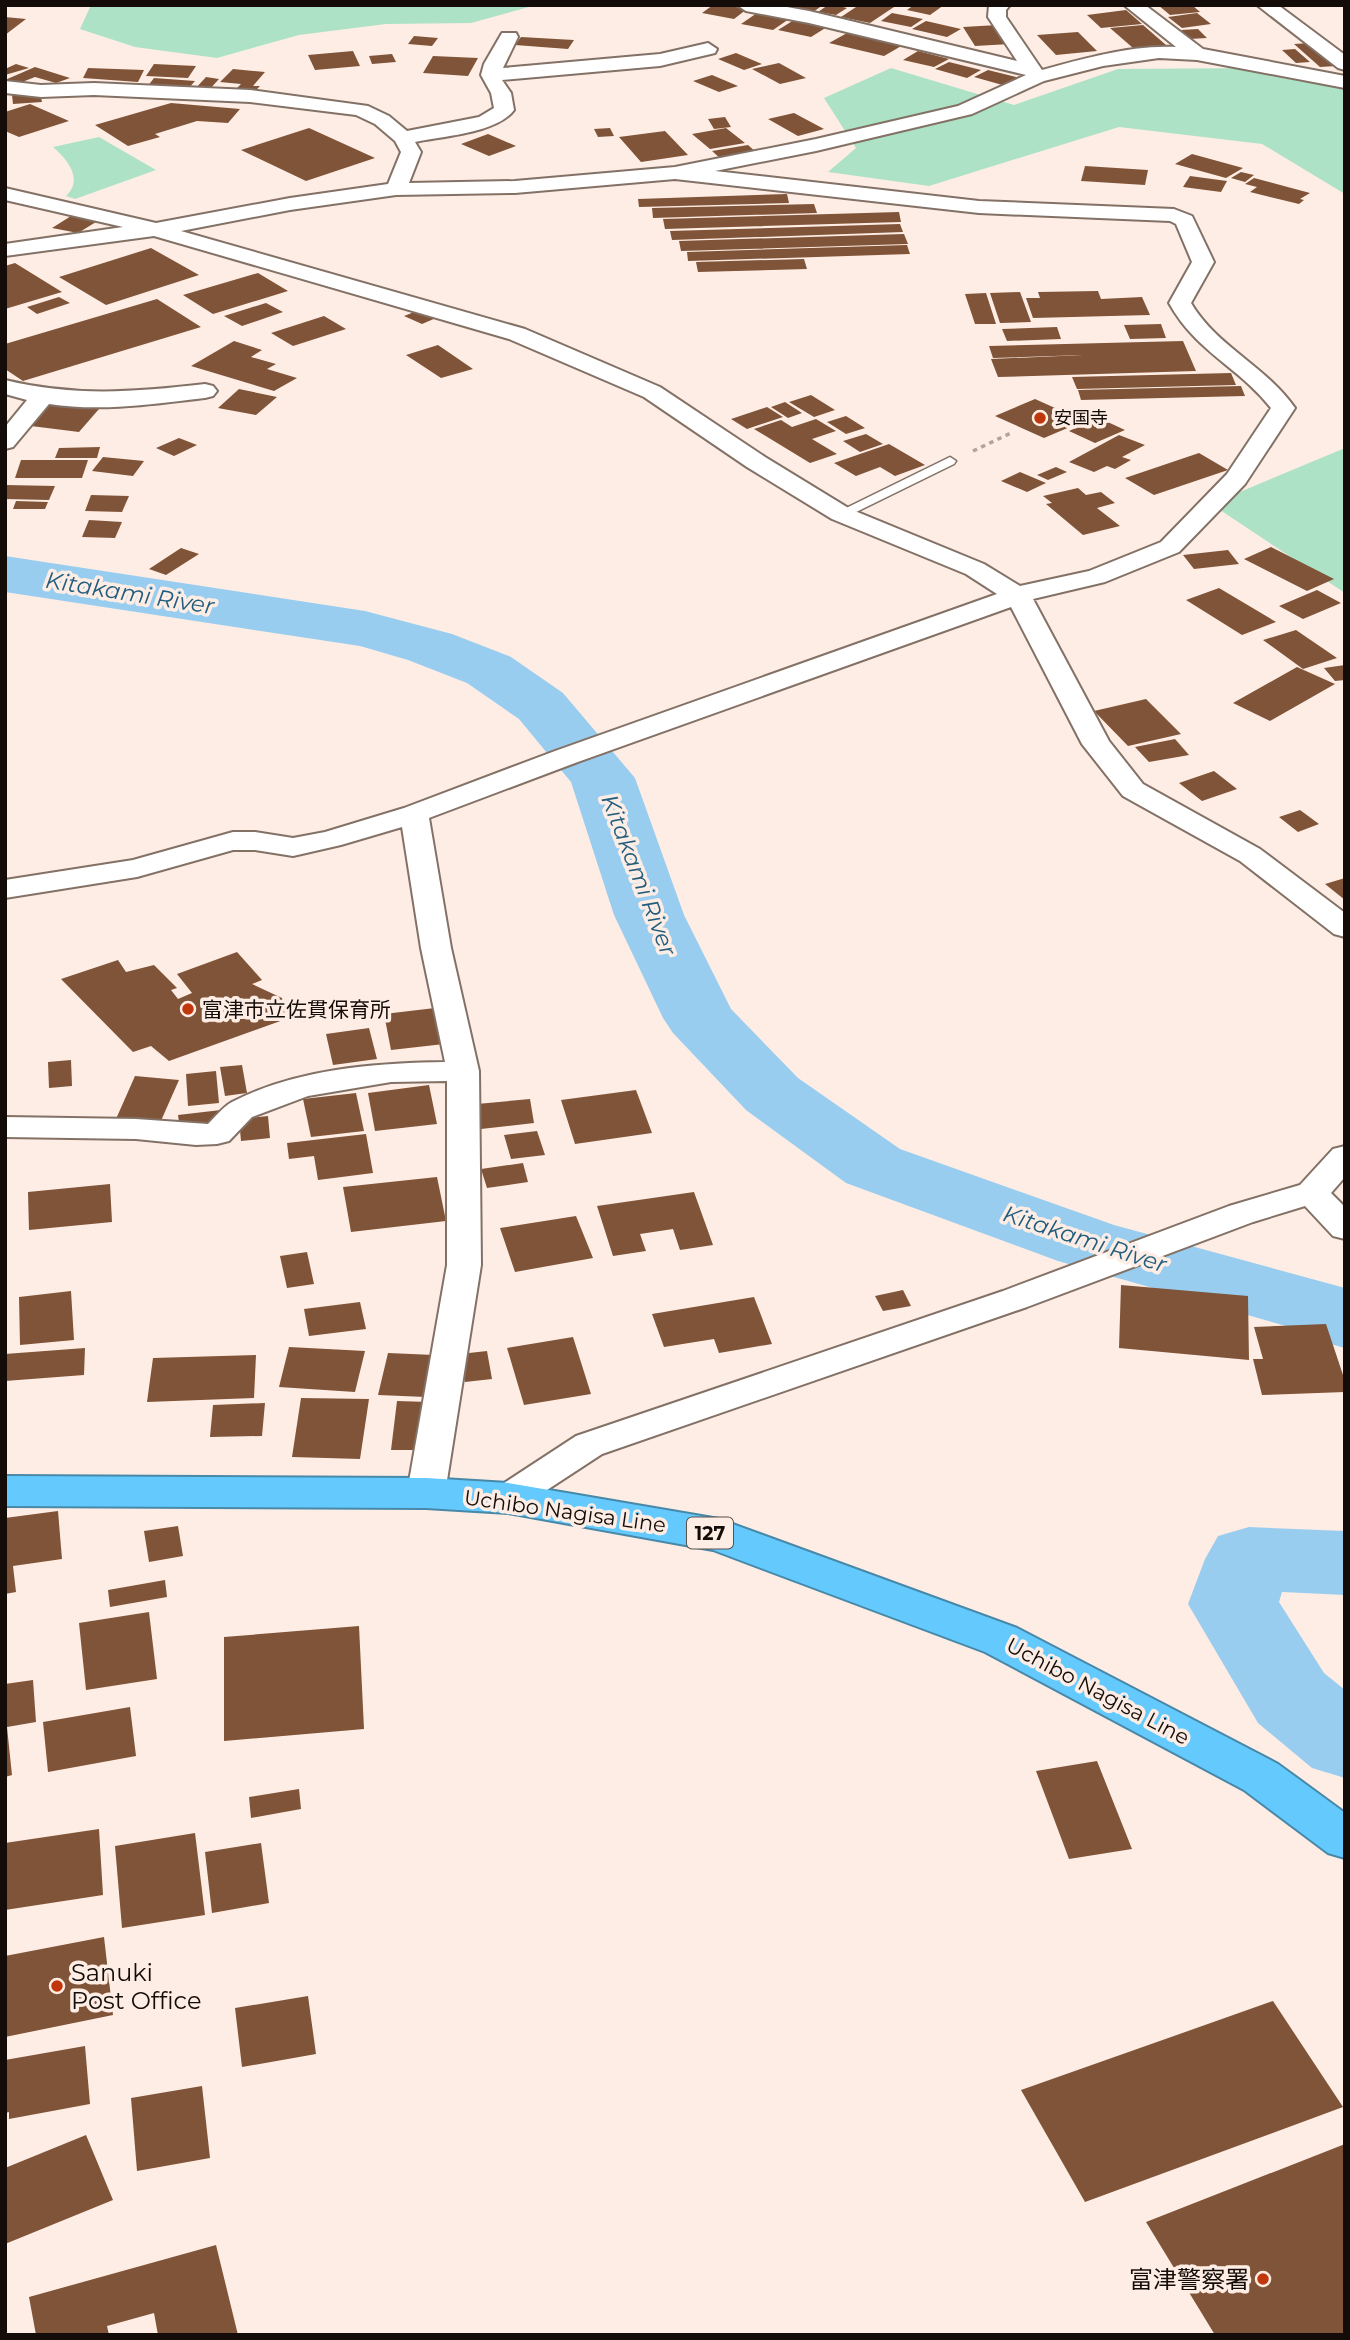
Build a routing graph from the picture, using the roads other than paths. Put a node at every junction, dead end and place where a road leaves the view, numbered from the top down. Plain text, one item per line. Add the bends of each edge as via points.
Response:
1 (746, 5) edge
2 (1133, 5) edge
3 (1266, 5) edge
4 (994, 6) edge
5 (509, 37) dead end
6 (708, 49) dead end
7 (1197, 54) junction
8 (1345, 64) edge
9 (1034, 74) junction
10 (491, 75) junction
11 (1345, 82) edge
12 (5, 87) edge
13 (404, 138) junction
14 (676, 173) junction
15 (396, 189) junction
16 (5, 194) edge
17 (159, 229) junction
18 (5, 250) edge
19 (5, 387) edge
20 (205, 391) dead end
21 (44, 394) junction
22 (5, 442) edge
23 (950, 461) road end
24 (841, 514) junction
25 (1017, 596) junction
26 (414, 814) junction
27 (5, 889) edge
28 (1345, 928) edge
29 (463, 1071) junction
30 (5, 1128) edge
31 (1345, 1157) edge
32 (1312, 1193) junction
33 (1345, 1228) edge
34 (5, 1491) edge
35 (426, 1493) junction
36 (508, 1498) junction
37 (1345, 1839) edge

1 - 9 street
2 - 7 street
3 - 8 street
4 - 9 street
5 - 10 street
6 - 10 street via 660,60
7 - 9 street via 1159,52
7 - 11 street
9 - 14 street via 965,110
10 - 13 street via 504,110 485,122
12 - 13 street via 250,96 360,110
13 - 15 street via 411,152
14 - 15 street via 515,187
14 - 25 street via 979,207 1174,215 1185,220 1203,262 1180,303 1184,312 1204,340 1259,380 1283,408 1236,479 1170,547 1096,577
15 - 17 street
16 - 17 street
17 - 18 street
17 - 24 street via 517,334 652,392
19 - 21 street
20 - 21 street via 101,402
21 - 22 street
23 - 24 lane
24 - 25 street via 975,569
25 - 26 street
25 - 28 street via 1096,744 1133,790 1250,855
26 - 27 street via 293,847 233,841 137,868
26 - 29 street
29 - 30 street via 391,1072 301,1087 241,1110 217,1134
29 - 35 street via 464,1265
31 - 32 street
32 - 33 street
32 - 36 street via 1241,1214 1015,1299 589,1445
34 - 35 highway, Uchibo Nagisa Line / 127
35 - 36 highway, Uchibo Nagisa Line / 127
36 - 37 highway, Uchibo Nagisa Line / 127 via 719,1535 1001,1640 1261,1777

